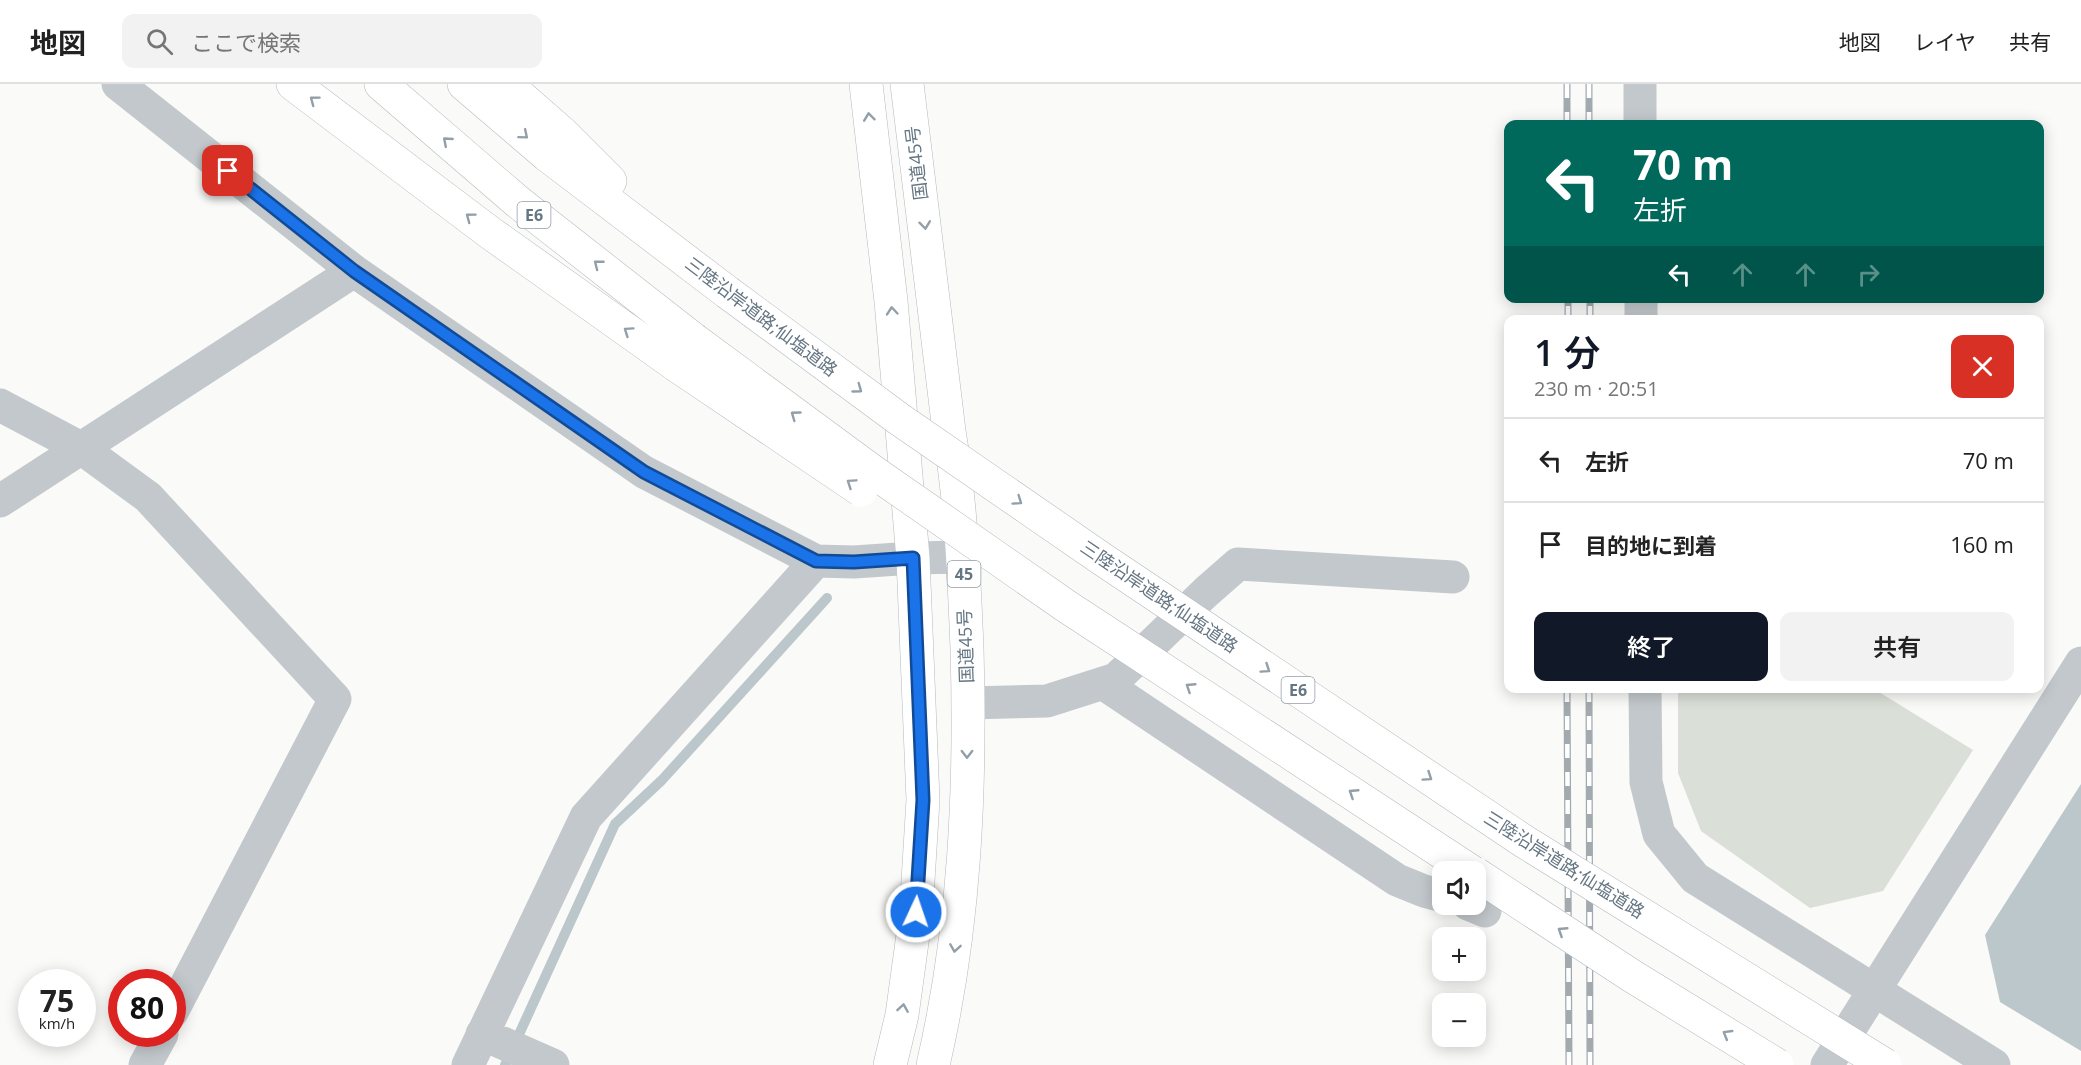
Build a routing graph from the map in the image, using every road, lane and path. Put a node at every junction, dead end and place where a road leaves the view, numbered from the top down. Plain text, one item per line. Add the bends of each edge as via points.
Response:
1 (118, 84) edge
2 (293, 84) edge
3 (381, 84) edge
4 (464, 84) edge
5 (506, 84) edge
6 (866, 84) edge
7 (908, 84) edge
8 (1640, 84) edge
9 (1640, 120) edge
10 (354, 271) junction
11 (716, 284) junction
12 (685, 352) junction
13 (0, 405) edge
14 (81, 448) junction
15 (0, 501) edge
16 (964, 557) junction
17 (913, 558) junction
18 (816, 561) junction
19 (1453, 577) dead end
20 (2081, 663) edge
21 (1104, 684) junction
22 (1645, 693) edge
23 (968, 703) junction
24 (1455, 861) edge
25 (1486, 881) edge
26 (1432, 894) edge
27 (186, 985) edge
28 (1874, 989) junction
29 (486, 1036) junction
30 (155, 1047) edge
31 (542, 1060) edge
32 (145, 1065) edge
33 (468, 1065) edge
34 (890, 1065) edge
35 (933, 1065) edge
36 (1777, 1065) edge
37 (1827, 1065) edge
38 (1885, 1065) edge
39 (1994, 1065) edge

1 - 10 street
12 -> 2 highway via 489,232
12 -> 3 highway, E6
4 -> 11 highway, 三陸沿岸道路;仙塩道路 / E6 via 547,155
5 - 11 highway via 562,133
17 -> 6 highway via 891,301
7 -> 16 highway, 国道45号 / 45
8 - 9 street
10 - 14 street
10 - 18 street via 644,472
11 -> 38 highway, 三陸沿岸道路;仙塩道路 / E6, bridge via 899,419 1102,559 1515,835
24 -> 12 highway, bridge via 1066,606 861,489
13 - 14 street
14 - 15 street
14 - 27 street via 148,496 335,699
16 - 17 street
16 - 23 highway, 国道45号 / 45
17 - 18 street
34 -> 17 highway via 902,1015 916,912 923,800
18 - 29 street via 586,817
19 - 21 street via 1238,564 1116,679
20 - 28 street
21 - 23 street via 1047,701
21 - 26 street via 1397,880
22 - 28 street via 1646,782 1659,834 1695,878
23 -> 35 highway, 国道45号 / 45 via 967,820 959,923
36 -> 25 highway, bridge
28 - 37 street
28 - 39 street
29 - 31 street
29 - 33 street
30 - 32 street

